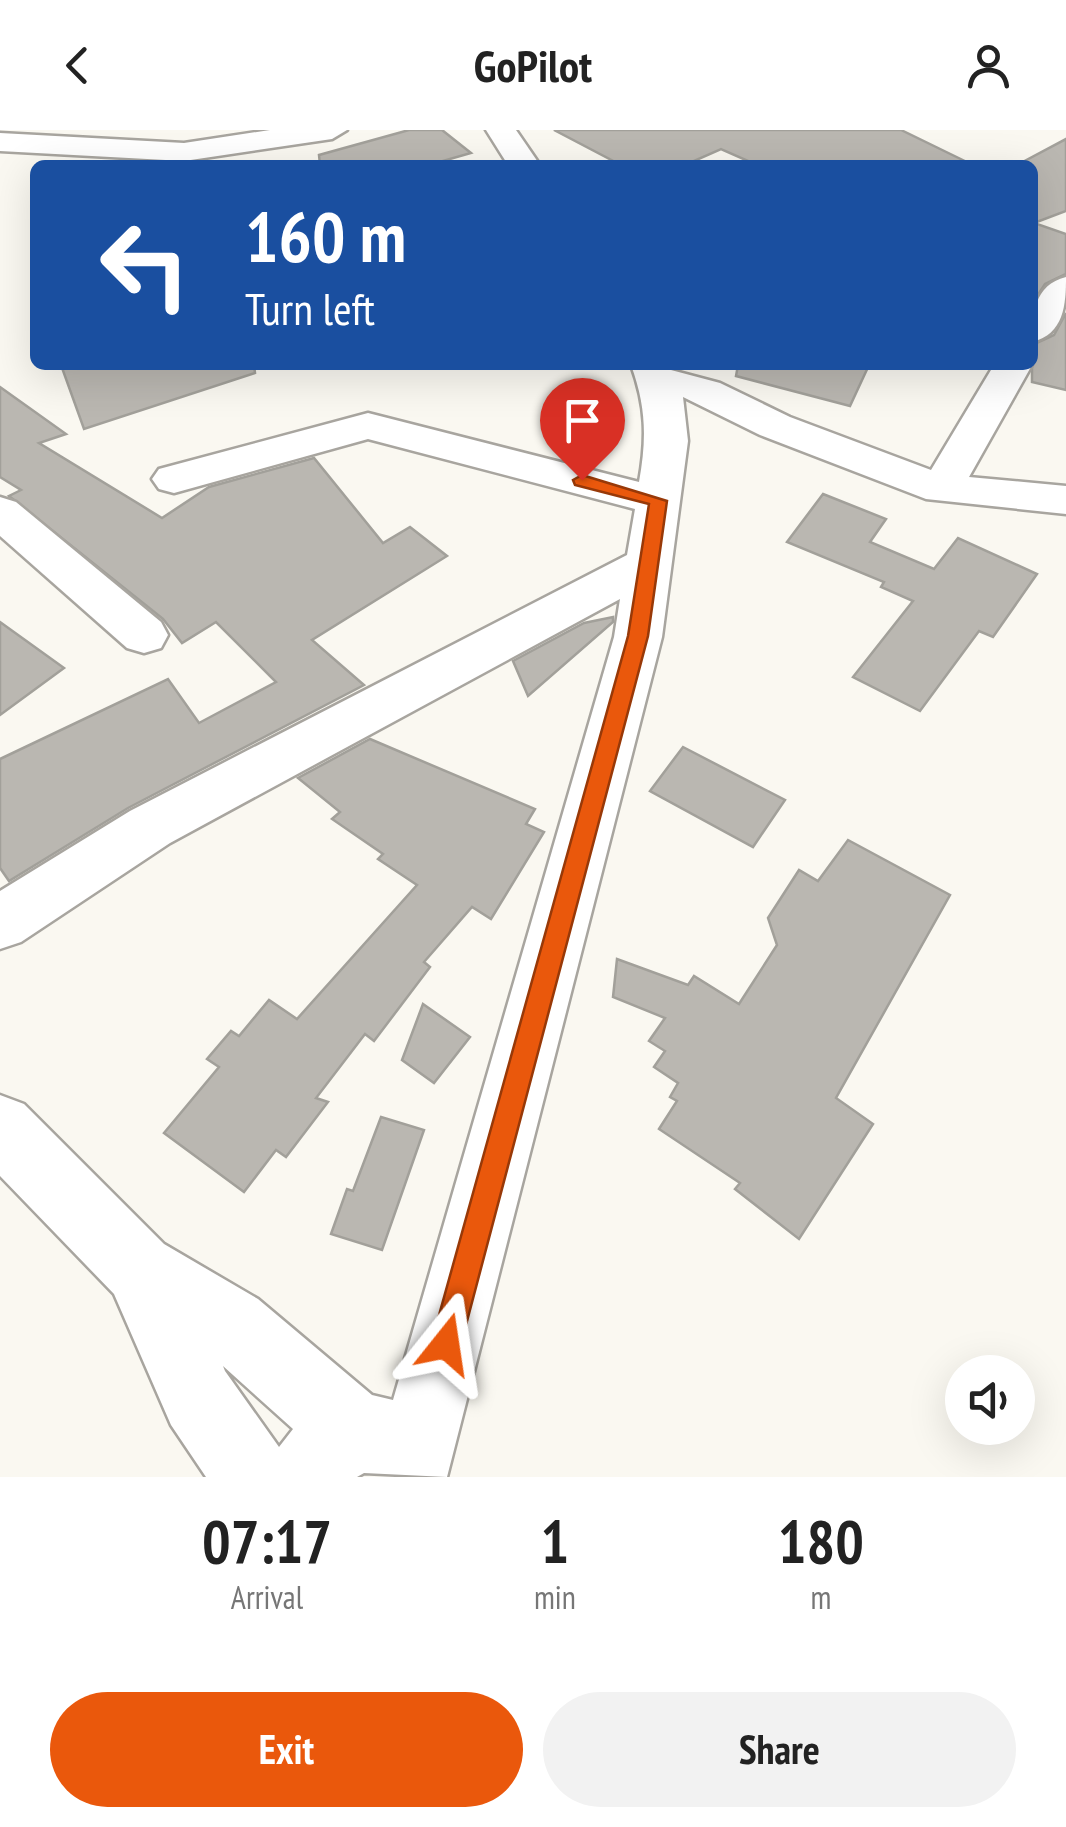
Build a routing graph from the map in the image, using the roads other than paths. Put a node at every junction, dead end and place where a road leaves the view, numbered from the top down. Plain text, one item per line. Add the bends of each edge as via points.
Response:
1 (332, 130) edge
2 (501, 130) edge
3 (0, 142) edge
4 (521, 160) edge
5 (1010, 370) edge
6 (652, 371) edge
7 (174, 479) dead end
8 (941, 490) junction
9 (1066, 500) edge
10 (658, 501) junction
11 (0, 512) edge
12 (648, 564) junction
13 (144, 635) dead end
14 (0, 923) edge
15 (0, 1128) edge
16 (139, 1269) junction
17 (377, 1461) edge
18 (253, 1477) edge

1 - 3 street via 184,152
2 - 4 street
5 - 8 street
6 - 8 street
6 - 10 street via 664,400 668,441
7 - 10 street via 368,426
8 - 9 street
10 - 12 street
11 - 13 street
12 - 14 street via 150,827
12 - 17 street via 633,656
15 - 16 street
16 - 17 street via 232,1325
16 - 18 street via 198,1398

